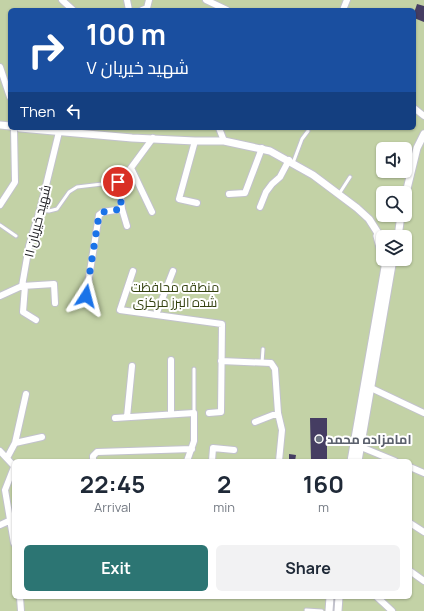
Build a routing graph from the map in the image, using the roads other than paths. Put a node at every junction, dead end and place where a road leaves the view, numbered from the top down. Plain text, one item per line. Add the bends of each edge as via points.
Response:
1 (62, 0) edge
2 (206, 0) edge
3 (71, 8) edge
4 (223, 8) edge
5 (0, 67) edge
6 (8, 91) edge
7 (416, 110) edge
8 (424, 116) edge
9 (14, 130) edge
10 (60, 130) edge
11 (218, 130) edge
12 (219, 130) edge
13 (308, 132) dead end
14 (424, 134) edge
15 (153, 138) junction
16 (195, 141) junction
17 (210, 141) junction
18 (224, 141) junction
19 (262, 148) junction
20 (420, 148) edge
21 (291, 162) junction
22 (131, 168) junction
23 (350, 177) dead end
24 (118, 182) junction
25 (408, 186) edge
26 (229, 194) dead end
27 (339, 194) junction
28 (197, 203) dead end
29 (0, 205) edge
30 (260, 207) dead end
31 (122, 209) junction
32 (40, 210) junction
33 (152, 212) dead end
34 (0, 225) edge
35 (127, 226) dead end
36 (376, 230) edge
37 (16, 236) dead end
38 (384, 266) edge
39 (390, 266) edge
40 (133, 271) dead end
41 (173, 271) dead end
42 (24, 286) junction
43 (0, 296) edge
44 (86, 296) dead end
45 (55, 303) dead end
46 (381, 306) junction
47 (156, 315) junction
48 (36, 320) dead end
49 (263, 349) dead end
50 (171, 360) dead end
51 (221, 362) junction
52 (262, 363) junction
53 (132, 366) dead end
54 (194, 369) dead end
55 (371, 388) junction
56 (26, 394) dead end
57 (194, 413) junction
58 (209, 413) dead end
59 (278, 413) junction
60 (424, 413) edge
61 (171, 414) junction
62 (127, 417) junction
63 (115, 418) dead end
64 (255, 422) dead end
65 (42, 437) dead end
66 (15, 443) junction
67 (357, 446) junction
68 (192, 449) junction
69 (234, 450) dead end
70 (2, 454) edge
71 (93, 459) edge
72 (188, 459) edge
73 (212, 459) edge
74 (278, 459) edge
75 (352, 459) edge
76 (358, 459) edge
77 (390, 459) edge
78 (12, 464) edge
79 (412, 468) edge
80 (12, 471) edge
81 (424, 473) edge
82 (3, 491) edge
83 (11, 520) junction
84 (0, 524) edge
85 (412, 524) edge
86 (12, 528) edge
87 (424, 532) edge
88 (412, 572) edge
89 (424, 581) edge
90 (20, 599) edge
91 (330, 599) edge
92 (339, 599) edge
93 (380, 599) edge
94 (306, 610) dead end
95 (21, 611) edge
96 (322, 611) edge
97 (329, 611) edge
98 (338, 611) edge
99 (392, 611) edge

1 - 3 street
2 - 4 street
5 - 6 street
7 - 8 street
9 - 29 street via 15,182
10 - 15 street
10 - 32 street, شهید خیریان ۱۱
11 - 17 street
12 - 18 street
13 - 21 lane
14 - 20 street
15 - 16 street
15 - 22 street
16 - 17 street
16 - 28 street via 179,199
17 - 18 street
18 - 19 street
19 - 21 street
19 - 26 street via 245,192
20 - 25 street
21 - 27 street
21 - 30 street via 266,192
22 - 24 street
22 - 33 street
23 - 27 lane
24 - 31 street
24 - 32 lane via 76,187 69,192 57,209
27 - 36 street via 369,219
31 - 35 street
31 - 44 street via 99,215
32 - 42 street, شهید خیریان ۱۱ via 29,246
34 - 37 lane
38 - 46 street
39 - 46 street
40 - 47 street via 120,310
41 - 47 street
42 - 43 street
42 - 45 street via 54,284
42 - 48 street, شهید خیریان ۱۱ via 23,312
46 - 55 street
46 - 67 street
47 - 51 street via 222,324
49 - 52 lane
50 - 61 street
51 - 52 street
51 - 58 street via 221,412
52 - 59 street via 271,363 275,369
53 - 62 street
54 - 57 lane
55 - 60 street
55 - 67 street
56 - 66 street
57 - 61 street
57 - 68 street
59 - 64 street
59 - 74 street via 282,430
61 - 62 street
62 - 63 street
65 - 66 street
66 - 70 street
67 - 75 street
67 - 76 street
67 - 77 street
68 - 71 street via 97,452
68 - 72 street
69 - 73 street via 213,448
70 - 78 street
79 - 81 street
80 - 82 street
82 - 83 street
83 - 84 street
83 - 86 street
85 - 87 street
88 - 89 street
90 - 95 street
91 - 97 street
92 - 98 street
93 - 99 street
94 - 96 lane

